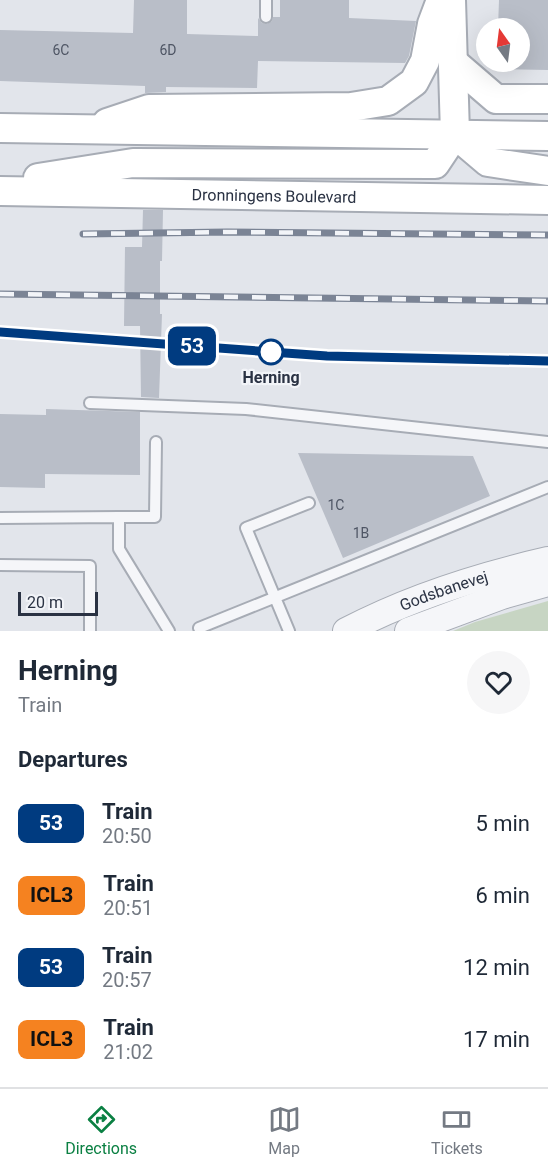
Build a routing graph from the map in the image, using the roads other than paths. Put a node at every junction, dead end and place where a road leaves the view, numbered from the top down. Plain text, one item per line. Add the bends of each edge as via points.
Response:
1 (266, 0) edge
2 (441, 0) edge
3 (451, 0) edge
4 (266, 17) dead end
5 (453, 62) junction
6 (548, 99) edge
7 (0, 128) edge
8 (87, 130) junction
9 (455, 134) junction
10 (548, 136) edge
11 (548, 171) edge
12 (0, 184) edge
13 (0, 191) edge
14 (548, 200) edge
15 (90, 403) dead end
16 (156, 442) dead end
17 (548, 442) edge
18 (548, 487) edge
19 (309, 503) dead end
20 (119, 517) junction
21 (0, 518) edge
22 (548, 560) edge
23 (0, 565) edge
24 (548, 583) edge
25 (275, 598) junction
26 (199, 628) dead end
27 (90, 631) edge
28 (169, 631) edge
29 (289, 631) edge
30 (346, 631) edge
31 (408, 631) edge

1 - 4 lane
2 - 8 main road via 425,61 414,82 388,100 351,107 149,109
3 - 5 main road
5 - 6 main road via 496,99
5 - 9 main road
7 - 8 main road
8 - 9 main road
9 - 10 main road
9 - 11 main road via 488,162
9 - 12 main road via 435,164 133,163
13 - 14 main road, Dronningens Boulevard
15 - 17 lane via 246,409
16 - 20 lane via 155,517
18 - 25 lane
19 - 25 lane via 246,528
20 - 21 lane
20 - 28 lane via 119,549
22 - 30 street, Godsbanevej via 496,572 419,598
23 - 27 lane via 90,566
24 - 31 street, Godsbanevej
25 - 26 lane
25 - 29 lane

